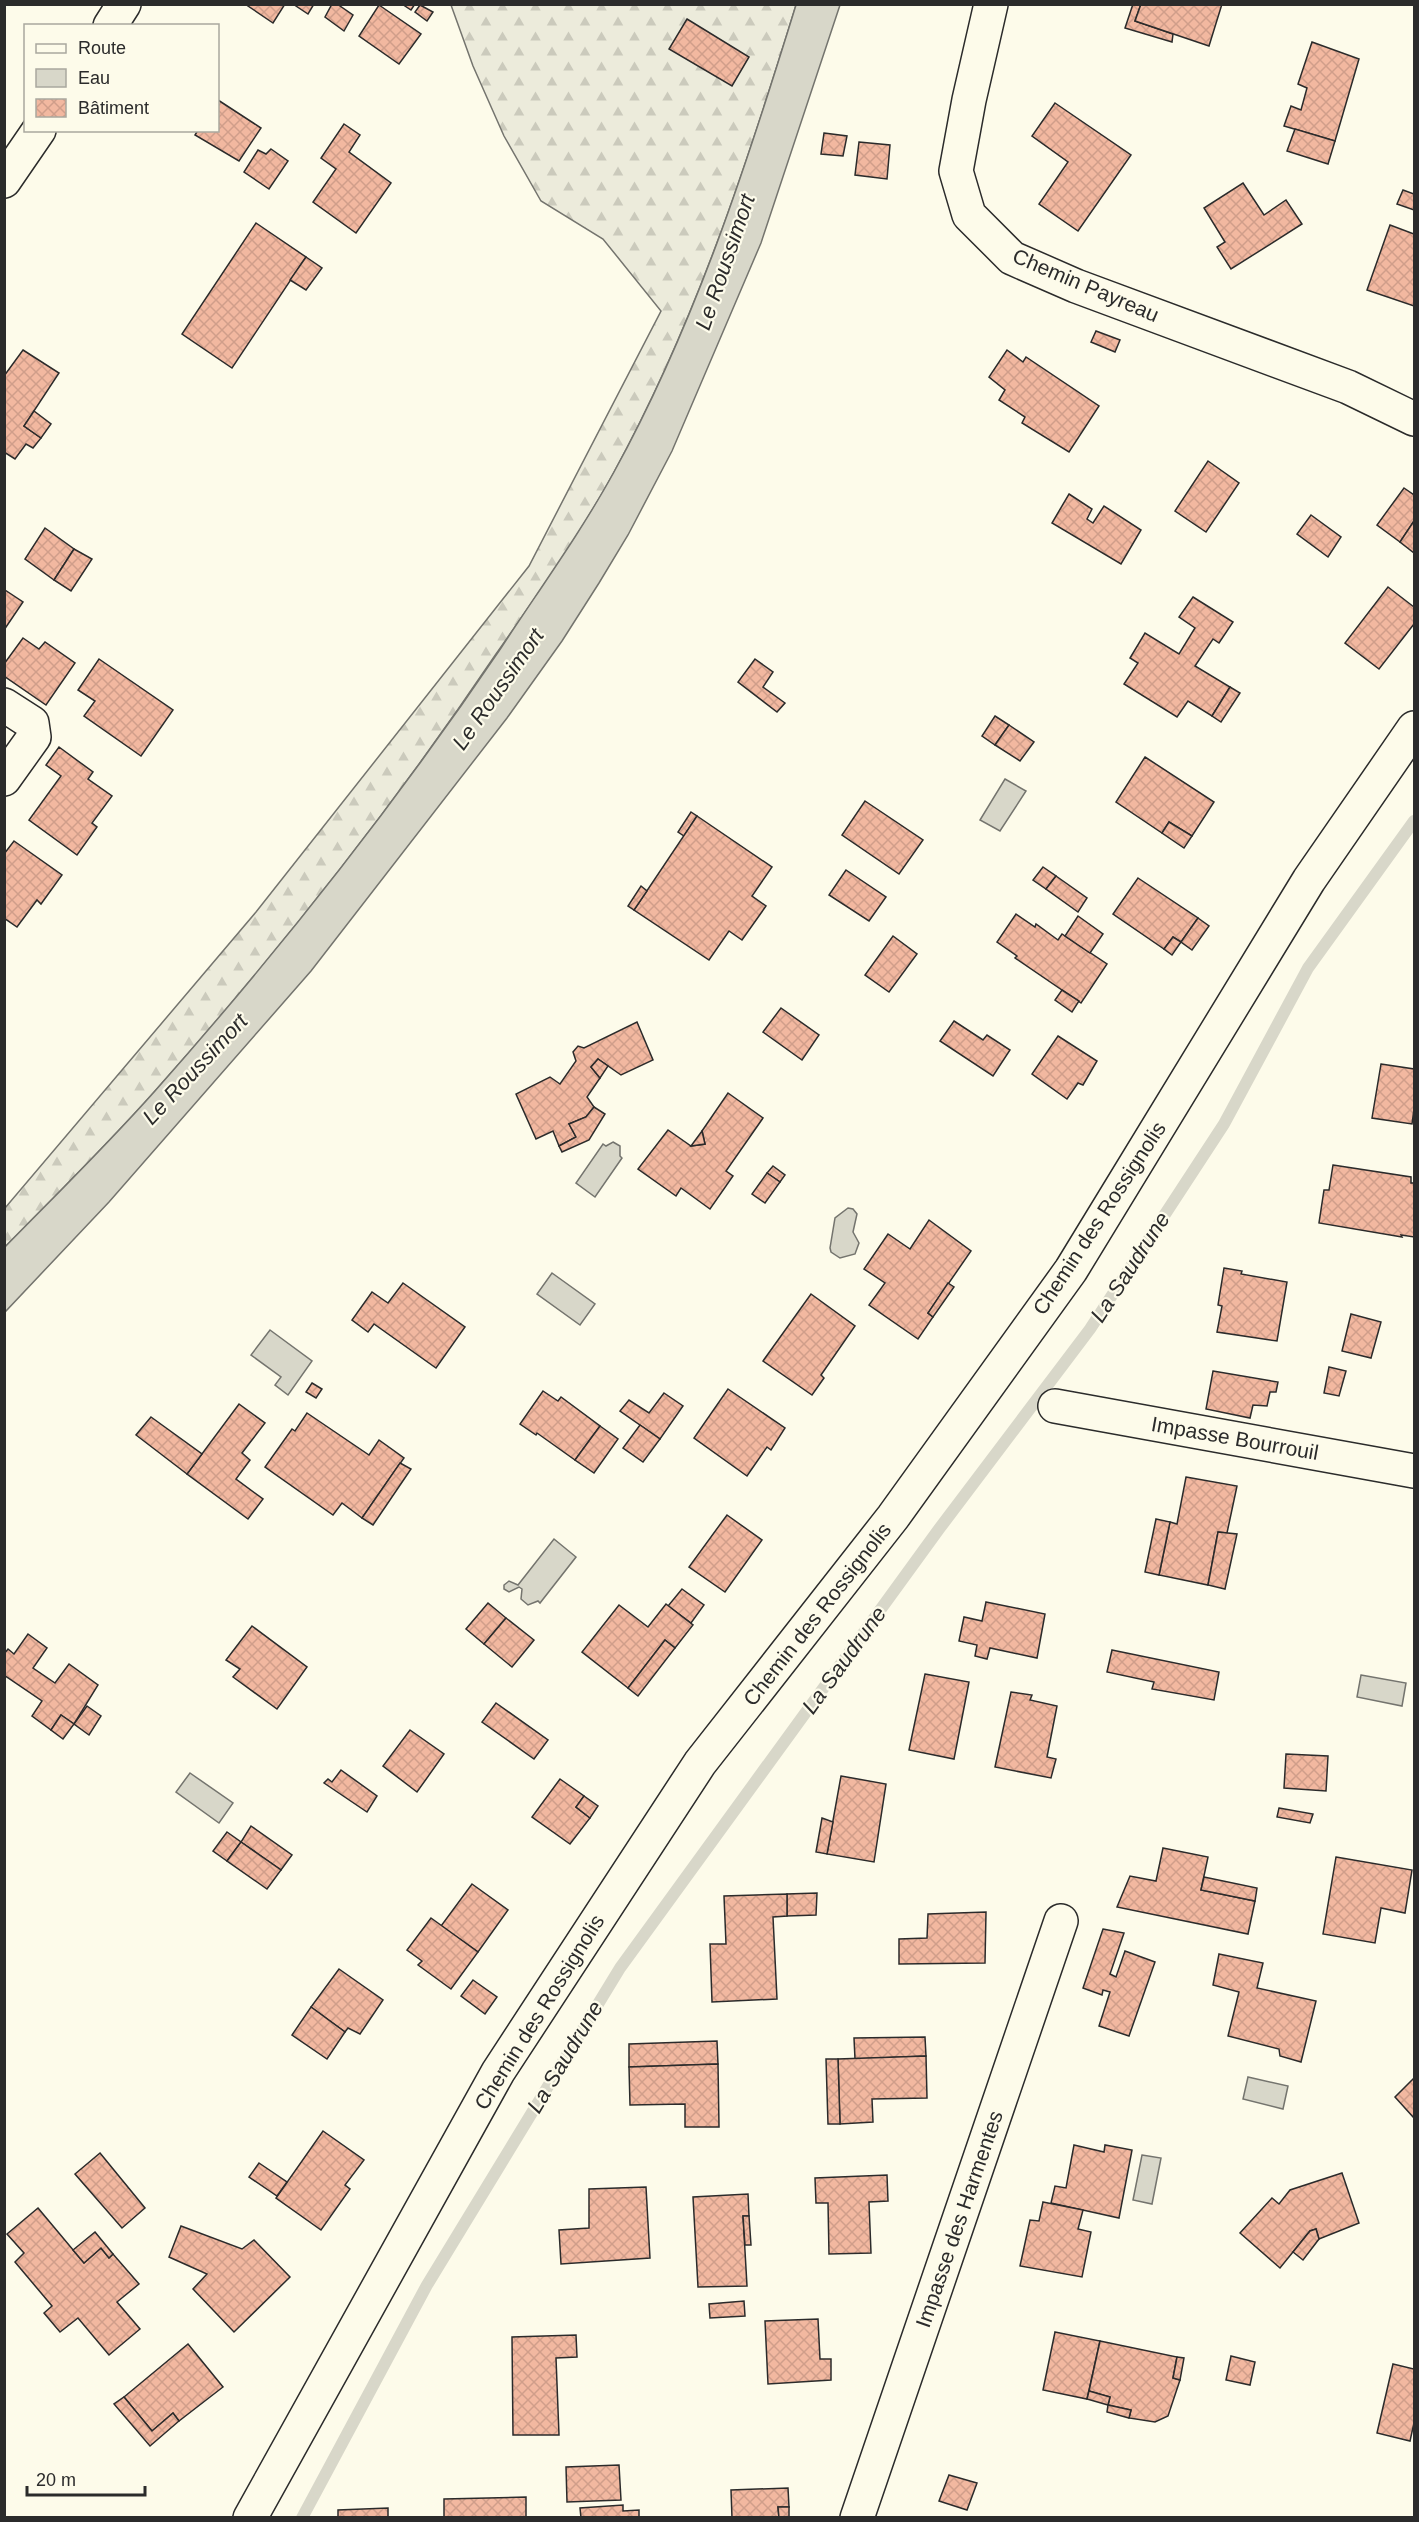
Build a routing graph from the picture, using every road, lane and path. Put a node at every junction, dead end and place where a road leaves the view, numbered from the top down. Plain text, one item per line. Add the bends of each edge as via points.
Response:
1 (124, 4) edge
2 (991, 4) edge
3 (111, 24) edge
4 (38, 132) edge
5 (4, 182) edge
6 (1414, 420) edge
7 (4, 705) edge
8 (1414, 728) edge
9 (4, 778) edge
10 (1055, 1406) dead end
11 (1414, 1471) edge
12 (1061, 1921) dead end
13 (250, 2517) edge
14 (857, 2517) edge

1 - 3 street
2 - 6 street, Chemin Payreau via 956,171 969,215 1012,258 1076,286 1348,387
4 - 5 street
7 - 9 street via 32,723 34,737
8 - 13 street, Chemin des Rossignolis via 1309,880 1071,1270 893,1516 700,1763 498,2072
10 - 11 street, Impasse Bourrouil
12 - 14 street, Impasse des Harmentes

